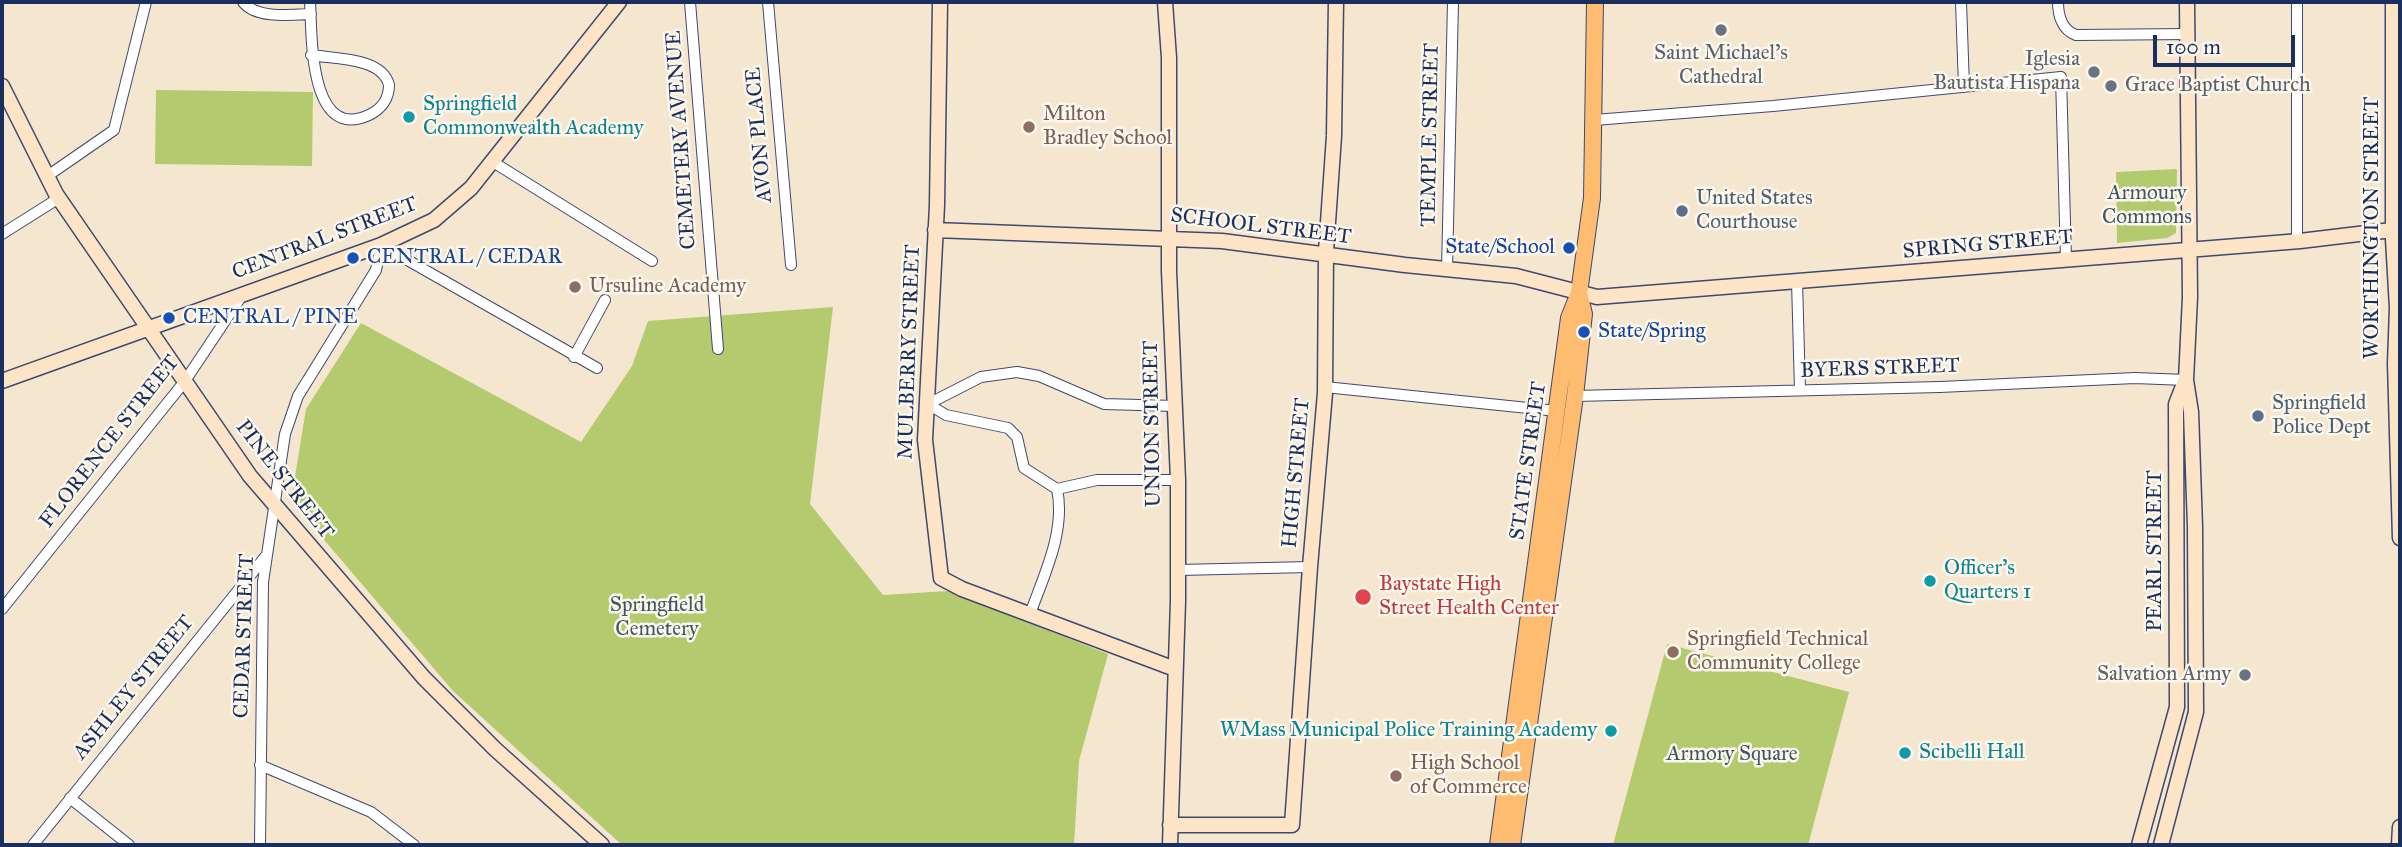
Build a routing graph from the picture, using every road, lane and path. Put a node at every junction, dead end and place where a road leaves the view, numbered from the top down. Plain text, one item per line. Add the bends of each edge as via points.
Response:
1 (146, 2) edge
2 (243, 2) edge
3 (310, 2) edge
4 (619, 2) edge
5 (690, 2) edge
6 (768, 2) edge
7 (940, 2) edge
8 (1165, 2) edge
9 (1336, 2) edge
10 (1453, 2) edge
11 (1595, 2) edge
12 (1961, 2) edge
13 (2058, 2) edge
14 (2187, 2) edge
15 (2297, 2) edge
16 (2393, 2) edge
17 (311, 14) junction
18 (2188, 34) junction
19 (311, 55) junction
20 (2, 86) edge
21 (1964, 87) junction
22 (1594, 120) junction
23 (2397, 131) edge
24 (493, 162) junction
25 (46, 177) junction
26 (59, 198) junction
27 (2396, 229) edge
28 (935, 230) junction
29 (2, 234) edge
30 (1170, 237) junction
31 (2297, 241) junction
32 (382, 245) junction
33 (2188, 248) junction
34 (1326, 255) junction
35 (2066, 259) junction
36 (652, 261) dead end
37 (791, 265) dead end
38 (1447, 270) junction
39 (1797, 281) junction
40 (1579, 293) junction
41 (244, 294) junction
42 (605, 300) dead end
43 (148, 329) junction
44 (718, 349) dead end
45 (574, 357) junction
46 (597, 369) dead end
47 (2186, 380) junction
48 (2, 381) edge
49 (185, 381) junction
50 (1325, 387) junction
51 (1800, 390) junction
52 (1575, 396) junction
53 (928, 404) junction
54 (1175, 405) junction
55 (1557, 411) junction
56 (1178, 480) junction
57 (1057, 489) junction
58 (2194, 500) junction
59 (2177, 501) junction
60 (274, 505) junction
61 (2400, 538) edge
62 (267, 555) junction
63 (1310, 567) junction
64 (1178, 570) junction
65 (2, 609) edge
66 (1030, 614) junction
67 (1175, 669) junction
68 (2178, 674) junction
69 (2195, 674) junction
70 (260, 765) junction
71 (70, 798) junction
72 (1170, 825) junction
73 (2400, 827) edge
74 (33, 845) edge
75 (129, 845) edge
76 (260, 845) edge
77 (414, 845) edge
78 (602, 845) edge
79 (1170, 845) edge
80 (1498, 845) edge
81 (1512, 845) edge
82 (2139, 845) edge
83 (2161, 845) edge
84 (2399, 845) edge

1 - 25 street via 114,130
2 - 17 street via 247,8 266,13
3 - 17 street
4 - 24 street, CENTRAL STREET
5 - 44 street, CEMETERY AVENUE
6 - 37 street, AVON PLACE
7 - 28 street, MULBERRY STREET
8 - 30 street, UNION STREET
9 - 34 street, HIGH STREET
10 - 38 street, TEMPLE STREET
11 - 22 main road, STATE STREET
12 - 21 street
13 - 18 street via 2064,26 2076,35
14 - 18 street, PEARL STREET
15 - 31 street
16 - 23 street, WORTHINGTON STREET
17 - 19 street
18 - 33 street, PEARL STREET
19 - 19 street via 322,95 337,113 363,117 386,100 389,85 381,71
20 - 25 street, PINE STREET
21 - 22 street
21 - 35 street via 2062,77
22 - 40 main road, STATE STREET via 1592,198
23 - 27 street, WORTHINGTON STREET
24 - 32 street, CENTRAL STREET via 451,207
24 - 36 street
25 - 26 street, PINE STREET
26 - 29 street
26 - 43 street, PINE STREET
27 - 31 street, SPRING STREET
27 - 61 street, WORTHINGTON STREET
28 - 30 street, SCHOOL STREET
28 - 53 street, MULBERRY STREET
30 - 34 street, SCHOOL STREET
30 - 54 street, UNION STREET
31 - 33 street, SPRING STREET
32 - 41 street, CENTRAL STREET
32 - 45 street
32 - 60 street, CEDAR STREET via 376,270 292,410
33 - 35 street, SPRING STREET
33 - 47 street, PEARL STREET
34 - 38 street, SCHOOL STREET
34 - 50 street, HIGH STREET
35 - 39 street, SPRING STREET
38 - 40 street, SCHOOL STREET via 1516,276
39 - 40 street, SPRING STREET via 1597,297
39 - 51 street
40 - 52 main road, STATE STREET via 1584,314
40 - 55 main road, STATE STREET via 1569,318
41 - 43 street, CENTRAL STREET
41 - 49 street, FLORENCE STREET
42 - 45 street
43 - 48 street, CENTRAL STREET
43 - 49 street, PINE STREET
45 - 46 street
47 - 51 street, BYERS STREET via 2144,377
47 - 58 street, PEARL STREET
47 - 59 street, PEARL STREET via 2176,404
49 - 60 street, PINE STREET
49 - 65 street, FLORENCE STREET
50 - 55 street
50 - 63 street, HIGH STREET
51 - 52 street, BYERS STREET
52 - 81 main road, STATE STREET
53 - 54 street via 981,377 1017,372 1039,376 1104,404
53 - 57 street via 946,415 1008,428 1017,437 1024,468
53 - 66 street, MULBERRY STREET via 926,461 942,578
54 - 56 street, UNION STREET
55 - 80 main road, STATE STREET
56 - 57 street via 1097,480
56 - 64 street, UNION STREET
57 - 66 street via 1059,523
58 - 59 street
58 - 69 street, PEARL STREET
59 - 68 street, PEARL STREET
60 - 62 street, CEDAR STREET
60 - 78 street, PINE STREET via 432,686
62 - 70 street, CEDAR STREET
62 - 71 street, ASHLEY STREET
63 - 64 street
63 - 72 street, HIGH STREET via 1293,825
64 - 67 street, UNION STREET
66 - 67 street, MULBERRY STREET
67 - 72 street, UNION STREET
68 - 69 street
68 - 82 street, PEARL STREET via 2174,725
69 - 83 street, PEARL STREET via 2195,722
70 - 76 street, CEDAR STREET
70 - 77 street via 371,812
71 - 74 street, ASHLEY STREET
71 - 75 street
72 - 79 street, UNION STREET
73 - 84 street

